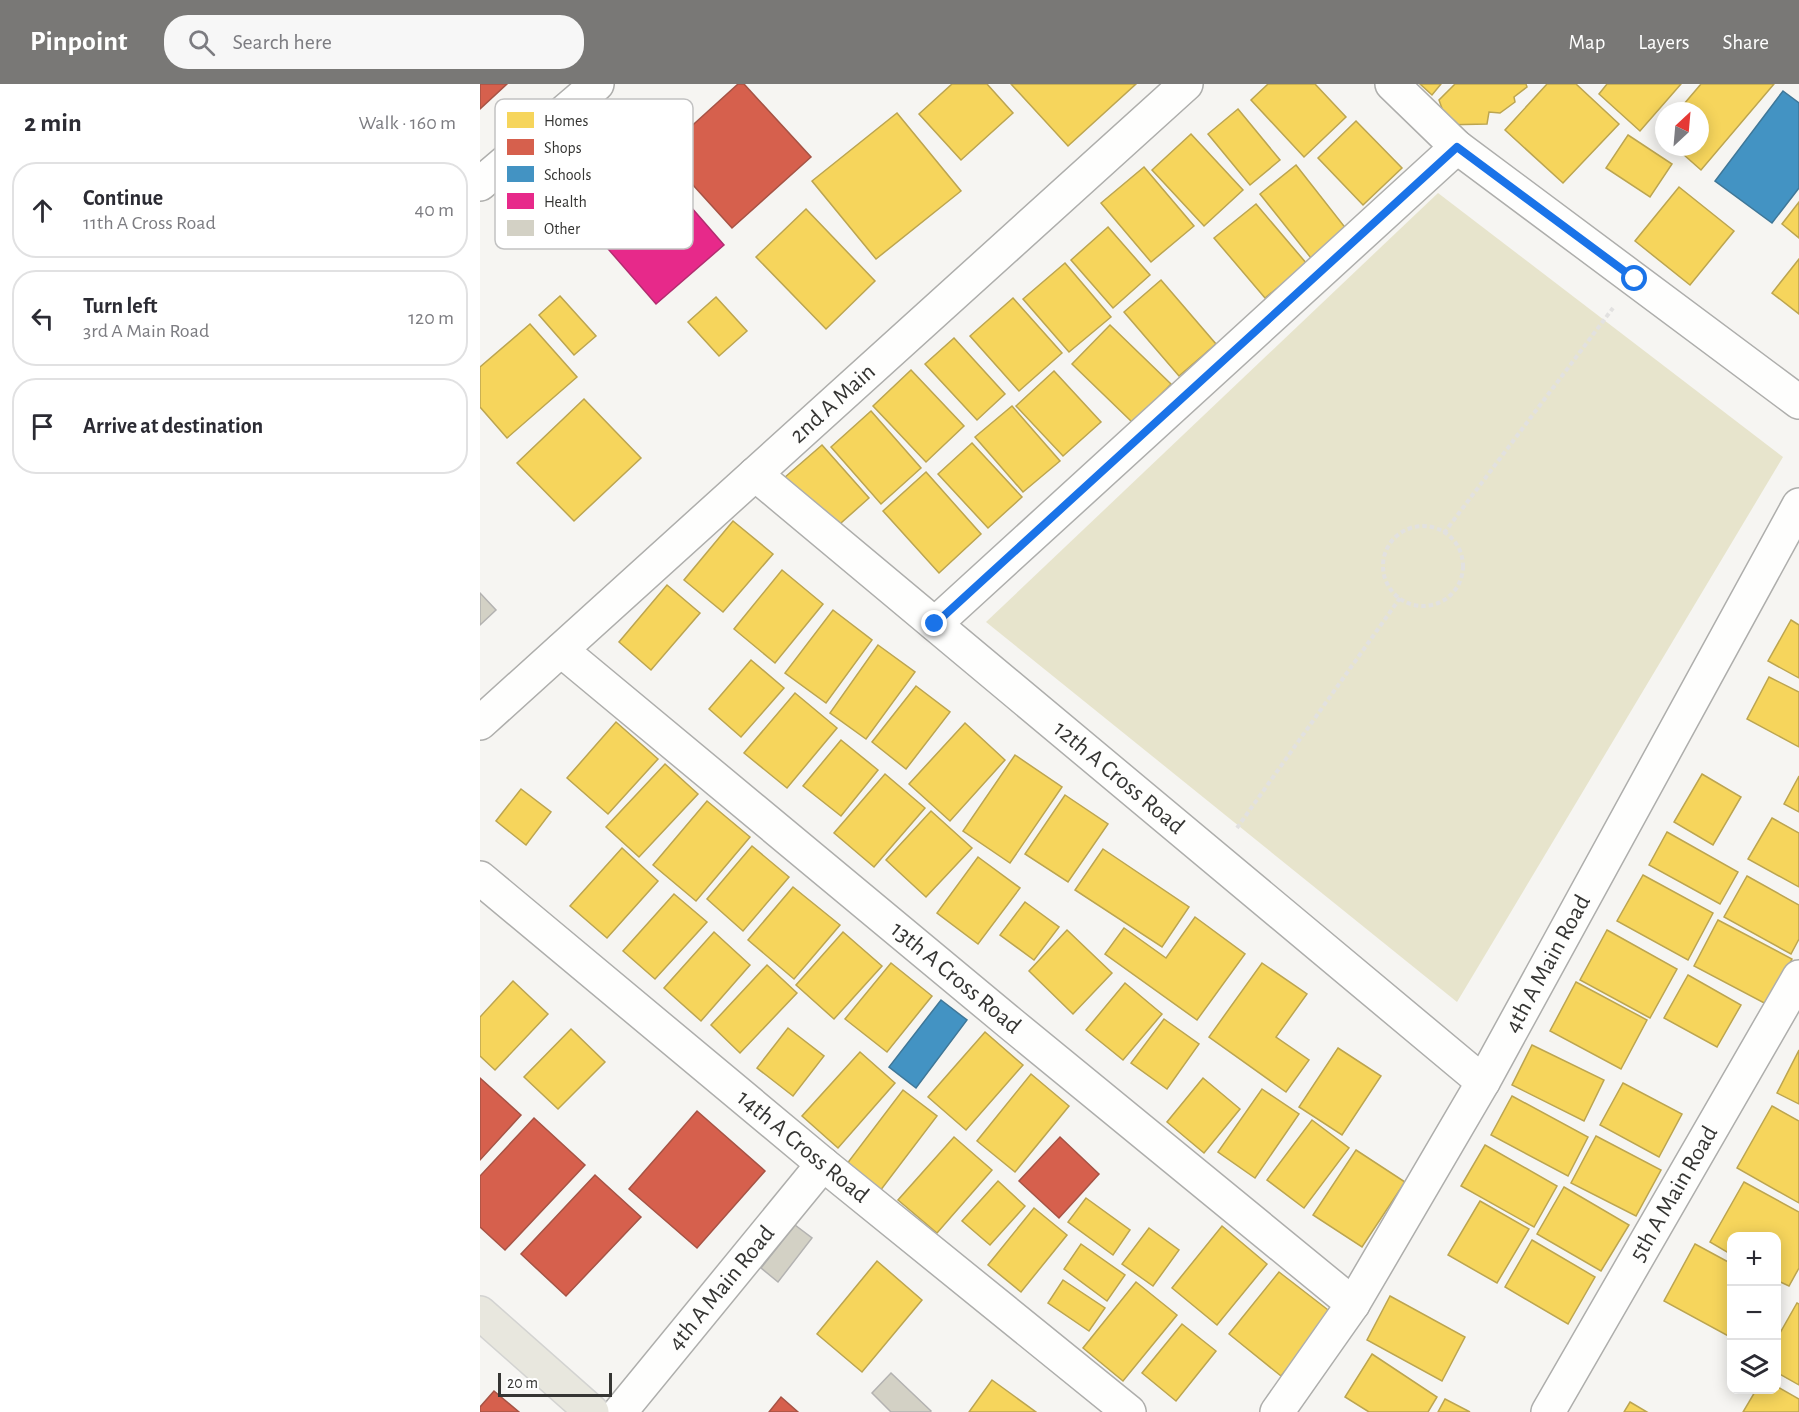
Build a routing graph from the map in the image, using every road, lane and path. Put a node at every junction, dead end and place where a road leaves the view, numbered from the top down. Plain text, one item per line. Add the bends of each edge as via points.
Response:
1 (597, 84) edge
2 (1186, 84) edge
3 (1392, 84) edge
4 (579, 99) edge
5 (1457, 147) junction
6 (495, 171) edge
7 (480, 184) edge
8 (1635, 279) junction
9 (1799, 402) edge
10 (755, 474) junction
11 (1799, 505) edge
12 (1444, 533) junction
13 (1400, 598) junction
14 (935, 624) junction
15 (561, 650) junction
16 (480, 723) edge
17 (1215, 858) junction
18 (480, 878) edge
19 (1796, 990) edge
20 (1483, 1082) junction
21 (823, 1164) junction
22 (1353, 1304) junction
23 (480, 1313) edge
24 (592, 1412) edge
25 (620, 1412) edge
26 (1129, 1412) edge
27 (1277, 1412) edge
28 (1548, 1412) edge

1 - 4 street
2 - 10 street, 2nd A Main
3 - 5 street
5 - 8 street
5 - 14 street
6 - 7 street
8 - 9 street
8 - 12 path
10 - 14 street, 12th A Cross Road
10 - 15 street, 2nd A Main
11 - 20 street, 4th A Main Road
12 - 13 path via 1425,527 1410,528 1387,549 1383,572 1387,584
12 - 13 path via 1461,553 1463,568 1456,589 1438,603 1426,606
13 - 17 path
14 - 17 street, 12th A Cross Road
15 - 16 street, 2nd A Main
15 - 22 street, 13th A Cross Road
17 - 20 street, 12th A Cross Road
18 - 21 street, 14th A Cross Road
19 - 28 street, 5th A Main Road
20 - 22 street, 4th A Main Road
21 - 25 street, 4th A Main Road
21 - 26 street, 14th A Cross Road
22 - 27 street, 4th A Main Road
23 - 24 main road

